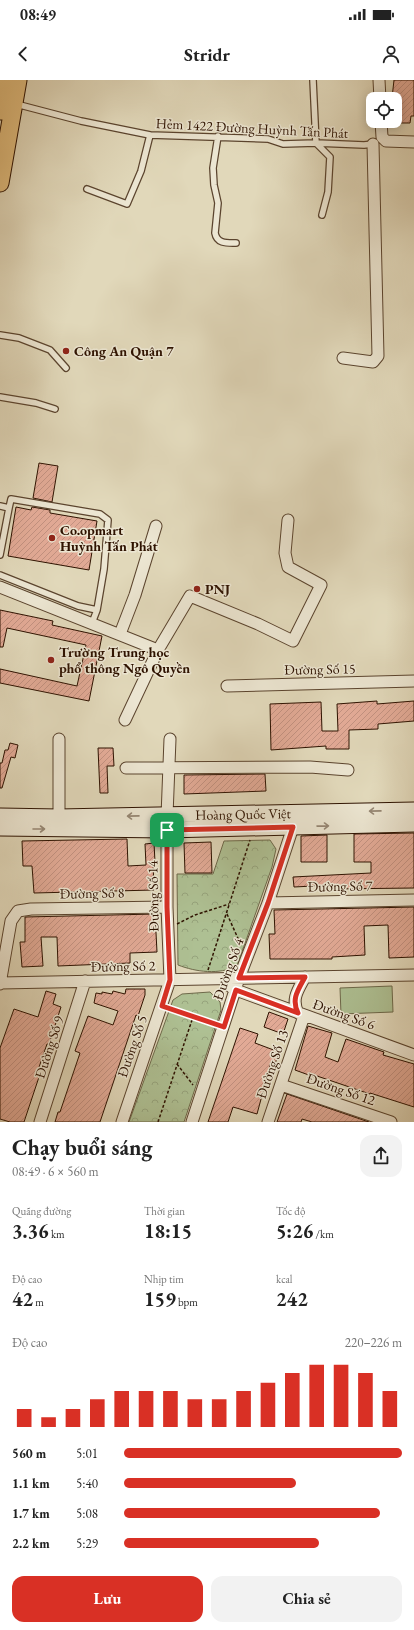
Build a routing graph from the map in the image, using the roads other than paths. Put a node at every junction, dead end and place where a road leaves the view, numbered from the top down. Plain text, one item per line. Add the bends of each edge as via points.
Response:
1 (5, 80) edge
2 (18, 80) edge
3 (314, 80) edge
4 (379, 80) edge
5 (380, 92) edge
6 (5, 105) edge
7 (381, 128) edge
8 (150, 135) junction
9 (218, 136) junction
10 (414, 142) edge
11 (316, 143) junction
12 (373, 144) joint
13 (0, 183) edge
14 (87, 189) dead end
15 (322, 215) dead end
16 (236, 243) dead end
17 (0, 335) edge
18 (343, 358) dead end
19 (66, 368) dead end
20 (0, 397) edge
21 (54, 409) dead end
22 (0, 506) edge
23 (9, 508) junction
24 (288, 520) dead end
25 (3, 526) edge
26 (156, 526) dead end
27 (1, 542) edge
28 (0, 555) edge
29 (0, 575) edge
30 (0, 587) edge
31 (97, 610) junction
32 (92, 623) junction
33 (120, 634) junction
34 (158, 650) junction
35 (414, 681) edge
36 (227, 686) dead end
37 (125, 720) dead end
38 (59, 739) dead end
39 (170, 739) dead end
40 (126, 768) dead end
41 (168, 768) junction
42 (348, 770) dead end
43 (414, 810) edge
44 (0, 816) edge
45 (59, 817) junction
46 (167, 823) junction
47 (414, 824) edge
48 (293, 827) junction
49 (0, 828) edge
50 (414, 900) edge
51 (268, 903) junction
52 (167, 907) junction
53 (414, 975) edge
54 (305, 977) junction
55 (239, 978) junction
56 (221, 979) junction
57 (170, 980) junction
58 (85, 981) junction
59 (0, 983) edge
60 (236, 990) junction
61 (301, 1015) junction
62 (414, 1055) edge
63 (281, 1084) junction
64 (40, 1122) edge
65 (122, 1122) edge
66 (192, 1122) edge
67 (268, 1122) edge
68 (391, 1122) edge

1 - 6 main road
2 - 6 main road
3 - 11 lane
4 - 5 street
6 - 8 lane, Hẻm 1422 Đường Huỳnh Tấn Phát
6 - 13 main road
7 - 10 street via 382,137 386,141
8 - 9 lane, Hẻm 1422 Đường Huỳnh Tấn Phát
8 - 14 lane via 127,204
9 - 11 lane, Hẻm 1422 Đường Huỳnh Tấn Phát via 268,139 283,144
9 - 16 lane via 213,168 218,203 215,233 222,242
11 - 12 lane, Hẻm 1422 Đường Huỳnh Tấn Phát
11 - 15 lane via 330,157 328,192
12 - 18 street via 378,356 373,362
17 - 19 lane via 20,338 50,350
20 - 21 lane via 32,402
22 - 23 lane
23 - 25 lane
23 - 31 lane via 11,499 100,514 108,520
24 - 34 street via 285,553 288,566 321,585 293,641 190,596
25 - 27 lane
26 - 33 street
27 - 28 lane
29 - 31 lane via 78,606
30 - 32 street
31 - 32 lane
32 - 33 street
33 - 34 street
34 - 37 street
35 - 36 street, Đường Số 15
38 - 45 street
39 - 41 street, Đường Số 14
40 - 41 street
41 - 42 street via 303,767
41 - 46 street, Đường Số 14
43 -> 46 main road, Hoàng Quốc Việt
44 - 45 main road, Hoàng Quốc Việt
46 -> 45 main road, Hoàng Quốc Việt
46 - 48 main road, Hoàng Quốc Việt via 253,828
49 -> 46 main road, Hoàng Quốc Việt
46 - 52 street, Đường Số 14
48 -> 47 main road, Hoàng Quốc Việt
48 - 51 street, Đường Số 4
50 - 51 street, Đường Số 7
51 - 55 street, Đường Số 4
52 - 57 street, Đường Số 14
52 - 59 street, Đường Số 8 via 18,911 11,921
53 - 54 street, Đường Số 2
54 - 55 street, Đường Số 2
54 - 61 street via 295,994 295,1007
55 - 56 street, Đường Số 2
55 - 60 street, Đường Số 4
56 - 57 street, Đường Số 2
56 - 60 street, Đường Số 6
57 - 58 street, Đường Số 2
57 - 65 street, Đường Số 5
58 - 59 street, Đường Số 2
58 - 64 street, Đường Số 9
60 - 61 street, Đường Số 6
60 - 66 street, Đường Số 4
61 - 62 street, Đường Số 6
61 - 63 street, Đường Số 13
63 - 67 street, Đường Số 13
63 - 68 street, Đường Số 12

